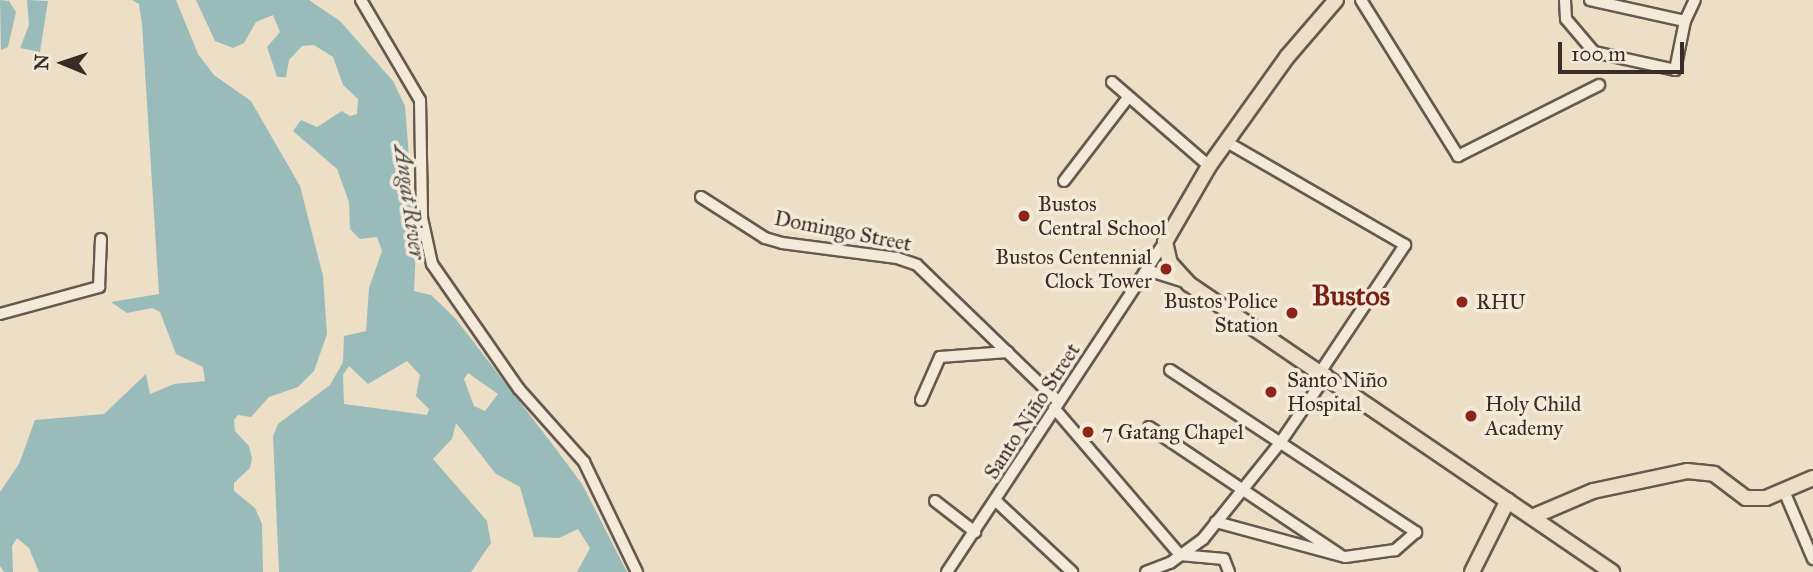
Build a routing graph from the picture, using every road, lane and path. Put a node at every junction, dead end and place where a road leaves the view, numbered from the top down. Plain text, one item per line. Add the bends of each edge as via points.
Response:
1 (361, 0) edge
2 (1335, 0) edge
3 (1361, 0) edge
4 (1565, 0) edge
5 (1590, 0) edge
6 (1695, 0) edge
7 (1685, 20) junction
8 (1112, 82) dead end
9 (1599, 85) dead end
10 (1127, 100) junction
11 (1225, 141) junction
12 (1209, 166) junction
13 (1064, 181) dead end
14 (701, 197) dead end
15 (101, 239) dead end
16 (1165, 242) junction
17 (1147, 270) junction
18 (1189, 284) junction
19 (0, 314) edge
20 (1008, 352) junction
21 (1170, 370) dead end
22 (1324, 373) junction
23 (921, 400) dead end
24 (1056, 405) junction
25 (1149, 427) dead end
26 (1280, 443) junction
27 (1813, 478) edge
28 (1244, 491) junction
29 (1784, 491) junction
30 (1508, 500) junction
31 (935, 501) dead end
32 (997, 502) junction
33 (1532, 517) junction
34 (1216, 522) junction
35 (975, 532) junction
36 (1181, 555) junction
37 (1345, 557) junction
38 (1813, 559) edge
39 (637, 572) edge
40 (947, 572) edge
41 (1072, 572) edge
42 (1146, 572) edge
43 (1229, 572) edge
44 (1472, 572) edge
45 (1612, 572) edge

1 - 39 street via 420,100 422,218 432,264 519,389 584,462
2 - 11 main road
3 - 9 street via 1458,156
4 - 7 street via 1566,19 1594,52 1675,70
5 - 7 street
6 - 7 street
8 - 10 street
10 - 12 street
10 - 13 street
11 - 12 main road
11 - 22 street via 1405,245
12 - 16 main road
14 - 20 street, Domingo Street via 765,238 918,264
15 - 19 street via 99,287
16 - 17 street, Santo Niño Street
16 - 18 main road via 1172,266
17 - 18 street
17 - 24 street, Santo Niño Street
18 - 22 main road
20 - 23 street via 940,357
20 - 24 street, Domingo Street
21 - 26 street
22 - 26 street
22 - 30 main road
24 - 32 street, Santo Niño Street
24 - 36 street, Domingo Street
25 - 28 street
26 - 28 street
26 - 37 street via 1416,532 1395,550
27 - 29 main road
28 - 34 street
28 - 37 street
29 - 33 main road via 1766,498 1746,498 1714,474 1687,471 1593,491
29 - 38 street
30 - 33 main road
30 - 44 main road
31 - 35 street
32 - 35 street, Santo Niño Street
32 - 41 street
33 - 45 main road
34 - 36 street
34 - 37 street
35 - 40 street, Santo Niño Street
36 - 42 street
36 - 43 street via 1224,559

